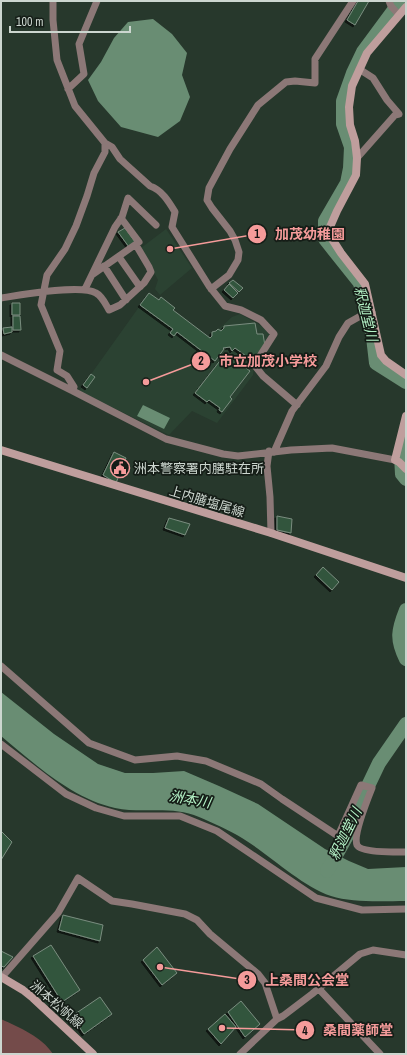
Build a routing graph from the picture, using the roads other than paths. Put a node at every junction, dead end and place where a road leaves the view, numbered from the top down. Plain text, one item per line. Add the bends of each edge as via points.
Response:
1 (53, 1) edge
2 (97, 1) edge
3 (353, 1) edge
4 (390, 3) edge
5 (406, 7) edge
6 (399, 14) junction
7 (359, 69) junction
8 (68, 89) junction
9 (105, 143) junction
10 (357, 158) junction
11 (121, 218) junction
12 (156, 225) dead end
13 (136, 245) junction
14 (119, 257) junction
15 (104, 266) junction
16 (92, 275) junction
17 (140, 288) junction
18 (85, 289) junction
19 (211, 289) junction
20 (44, 291) junction
21 (1, 298) edge
22 (126, 300) junction
23 (369, 313) junction
24 (1, 356) edge
25 (406, 375) edge
26 (72, 390) junction
27 (297, 405) junction
28 (406, 416) edge
29 (1, 450) edge
30 (272, 452) junction
31 (401, 464) edge
32 (271, 534) junction
33 (406, 578) edge
34 (1, 666) edge
35 (1, 744) edge
36 (406, 852) edge
37 (406, 909) edge
38 (406, 955) edge
39 (2, 977) edge
40 (318, 988) junction
41 (277, 1019) junction
42 (93, 1054) edge
43 (240, 1054) edge
44 (380, 1054) edge

1 - 8 street via 57,60
2 - 8 street via 80,44 84,74
3 - 19 street via 315,59 314,83 286,82 258,105 230,149 210,188 207,200 230,231 239,252 238,260 229,275
4 - 6 street
5 - 6 main road
6 - 7 main road via 367,52
7 - 10 main road via 352,86 349,107
7 - 10 street via 373,78 399,114 395,115
8 - 9 street via 75,106
9 - 19 street via 166,198 175,212 172,227
9 - 20 street via 105,152 94,173 76,226 65,249 47,275
10 - 23 main road via 356,175 330,227 332,239 365,284
11 - 12 street via 128,198
11 - 13 street via 139,242
11 - 16 street
13 - 14 street
13 - 17 street via 151,272
14 - 15 street
14 - 17 street
15 - 16 street
15 - 22 street
16 - 18 street
17 - 22 street
18 - 20 street
18 - 22 street via 96,292 109,310
19 - 27 street via 225,306 241,310 260,320 274,334 256,366 263,376
20 - 21 street
20 - 26 street via 41,305 60,351 57,370 67,376 74,387
23 - 25 main road via 381,355
23 - 27 street via 348,323 326,366
24 - 26 street
26 - 30 street via 166,439 238,456
27 - 30 street
28 - 31 main road
29 - 32 main road, 上内膳塩尾線
30 - 31 street via 332,448
30 - 32 street via 267,466
32 - 33 main road, 上内膳塩尾線
34 - 36 street via 89,743 135,760 177,756 206,761 261,784 338,836 361,784 372,788 358,827 357,845 373,851
35 - 37 street via 66,794 96,808 124,816 180,816 217,831 316,898 362,910
38 - 40 street via 373,950 360,954
39 - 41 street via 58,913 78,878 112,901 185,914 197,920 258,974 265,983
39 - 42 main road, 洲本松帆線 via 33,998
40 - 41 street
40 - 44 street
41 - 43 street

